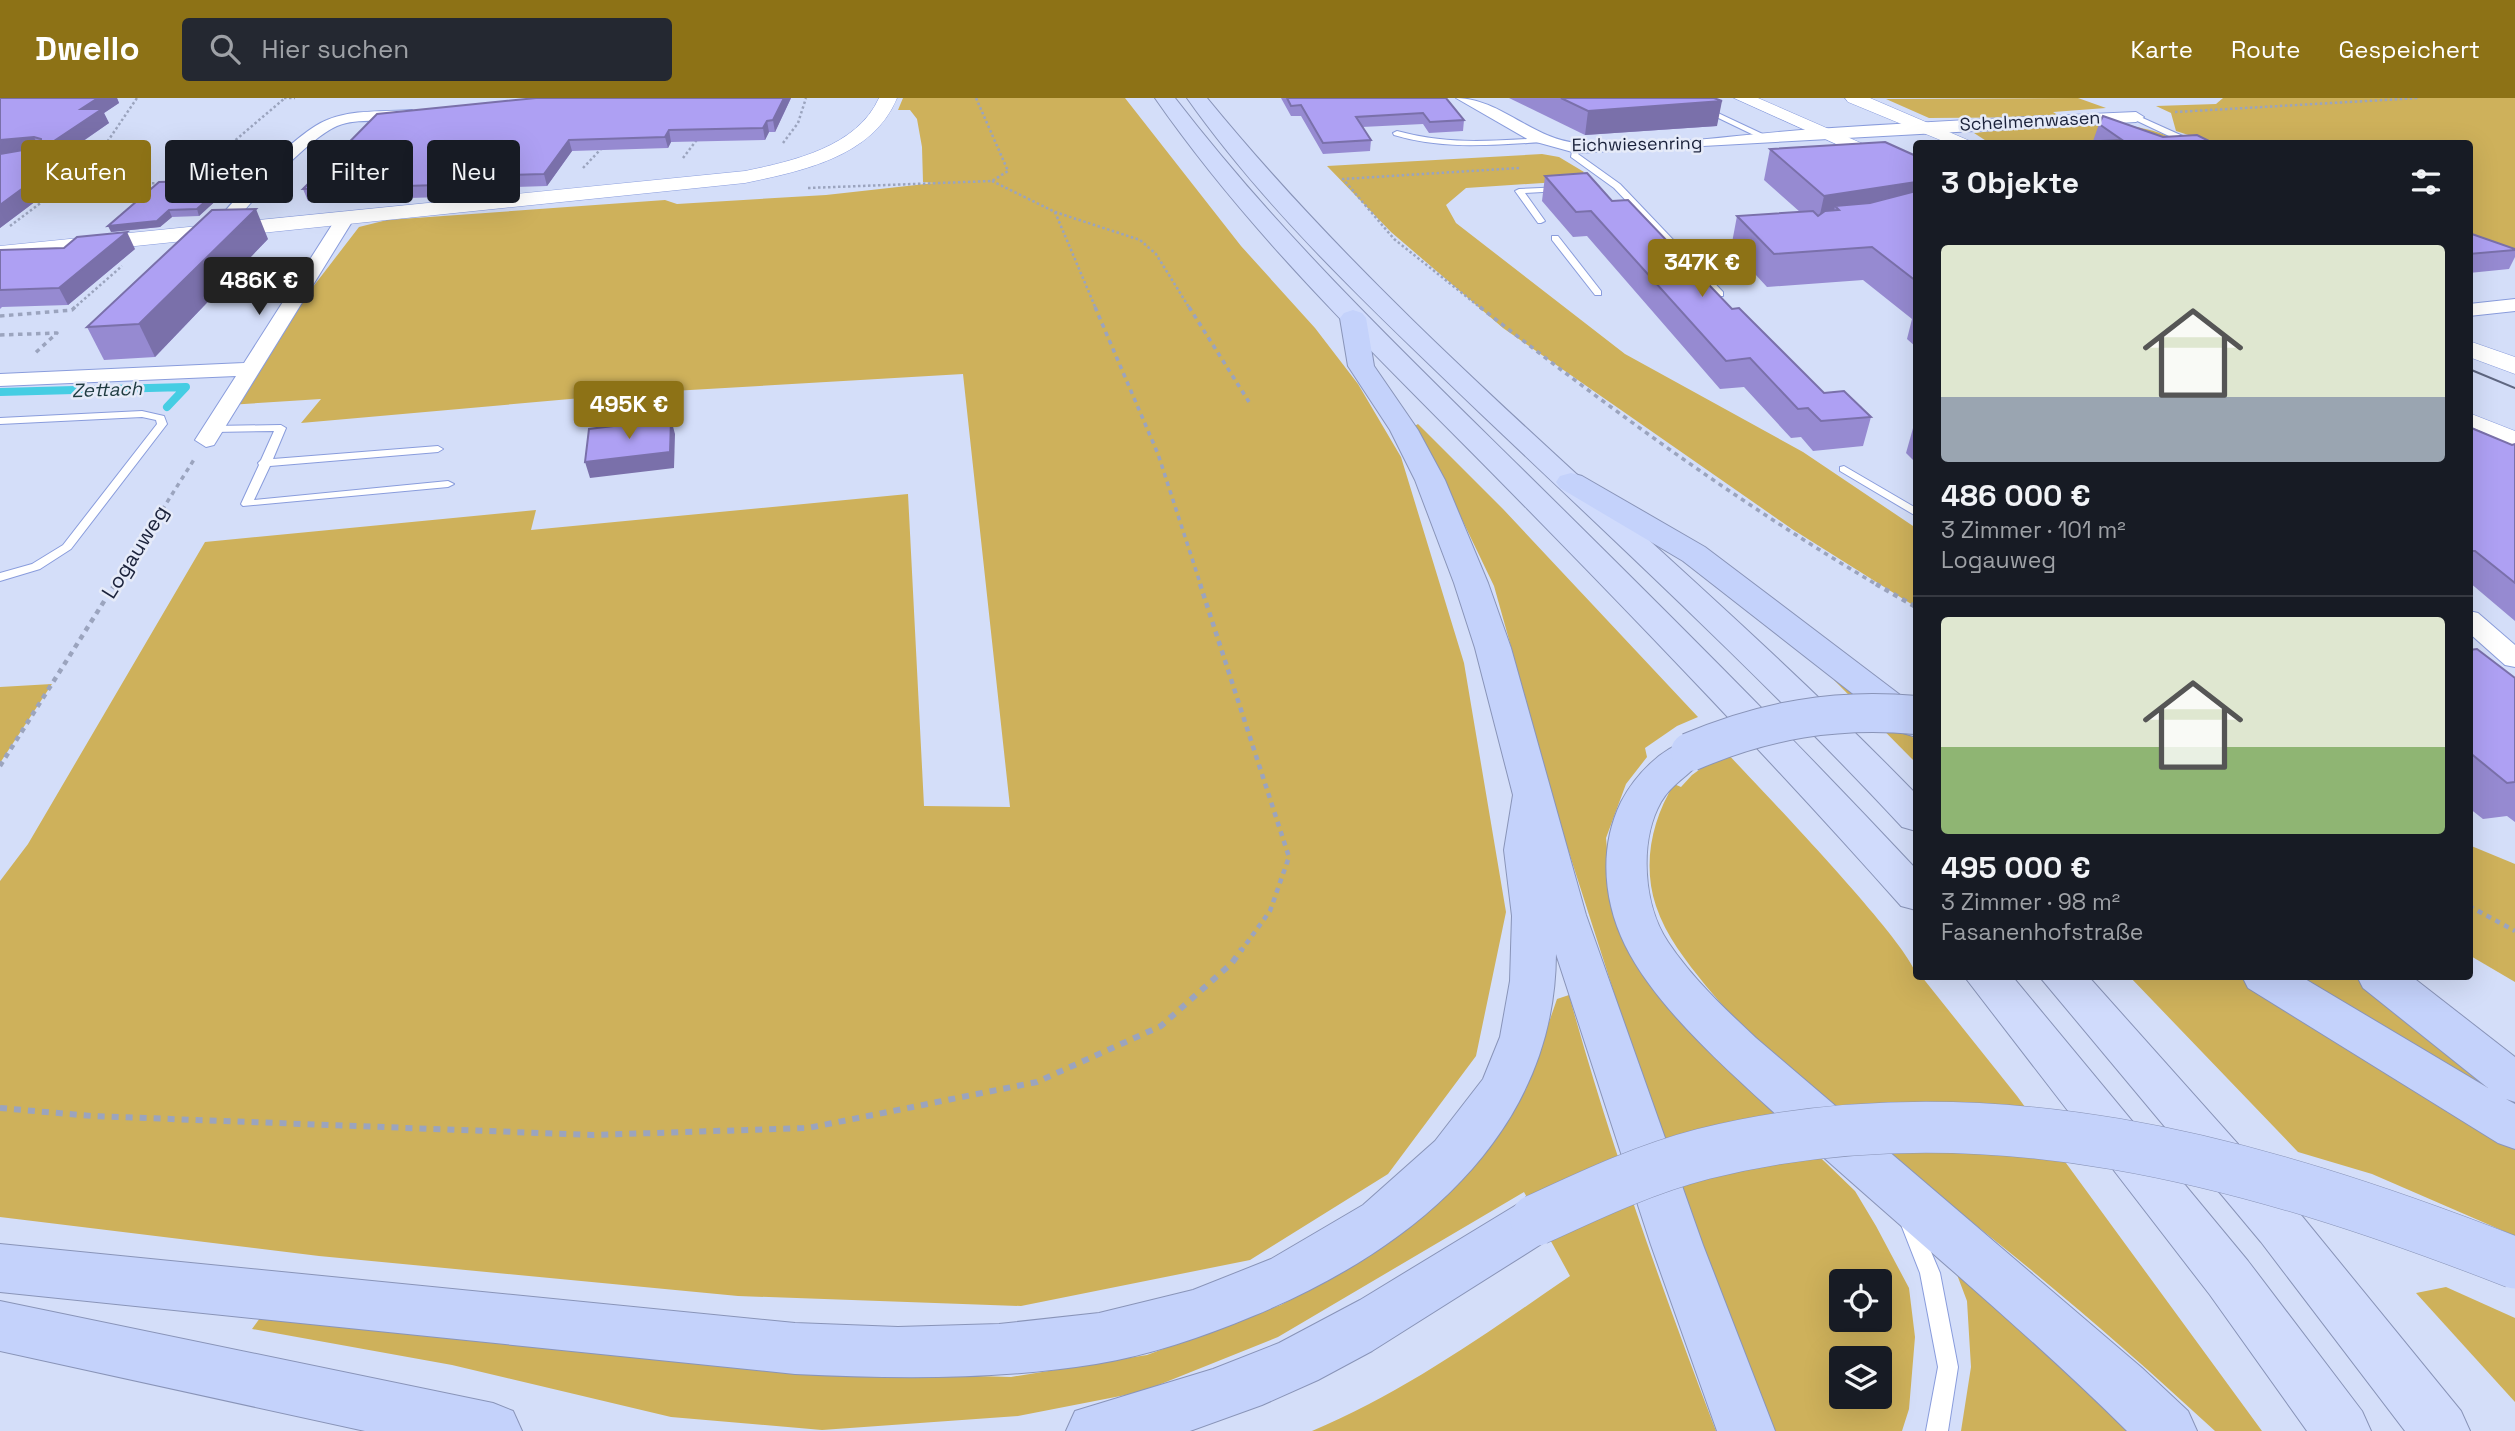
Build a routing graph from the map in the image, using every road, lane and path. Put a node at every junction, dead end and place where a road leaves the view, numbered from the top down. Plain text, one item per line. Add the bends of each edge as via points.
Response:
1 (137, 98) edge
2 (285, 98) edge
3 (295, 98) edge
4 (358, 98) edge
5 (806, 98) edge
6 (888, 98) edge
7 (976, 98) edge
8 (1165, 98) edge
9 (1197, 98) edge
10 (1463, 98) edge
11 (1680, 98) edge
12 (1743, 98) edge
13 (1854, 98) edge
14 (2419, 98) edge
15 (2218, 110) dead end
16 (427, 114) edge
17 (2136, 117) joint
18 (330, 123) junction
19 (1925, 126) junction
20 (705, 130) edge
21 (1397, 133) edge
22 (1822, 133) junction
23 (1765, 137) junction
24 (108, 140) edge
25 (236, 140) edge
26 (1544, 140) junction
27 (1958, 140) edge
28 (2185, 140) edge
29 (605, 144) edge
30 (1576, 148) junction
31 (1519, 169) dead end
32 (1913, 173) edge
33 (759, 174) junction
34 (992, 181) junction
35 (1605, 186) dead end
36 (1617, 186) junction
37 (662, 187) junction
38 (805, 188) dead end
39 (1568, 188) edge
40 (556, 197) junction
41 (40, 203) edge
42 (1055, 212) junction
43 (346, 217) junction
44 (1541, 221) dead end
45 (219, 230) junction
46 (0, 233) edge
47 (154, 237) junction
48 (1555, 238) dead end
49 (0, 253) edge
50 (1598, 293) dead end
51 (1720, 294) edge
52 (2515, 306) edge
53 (2473, 310) edge
54 (0, 316) edge
55 (1353, 318) junction
56 (0, 335) edge
57 (2473, 349) edge
58 (2510, 361) edge
59 (251, 369) junction
60 (3, 380) edge
61 (1249, 402) dead end
62 (0, 421) edge
63 (2473, 423) edge
64 (210, 434) junction
65 (2515, 441) edge
66 (438, 449) dead end
67 (263, 463) junction
68 (1844, 469) dead end
69 (1571, 482) junction
70 (447, 484) dead end
71 (1913, 511) edge
72 (0, 577) edge
73 (1913, 605) edge
74 (2473, 622) edge
75 (2515, 659) edge
76 (1913, 715) edge
77 (1913, 723) edge
78 (0, 766) edge
79 (1533, 792) junction
80 (1913, 815) edge
81 (1913, 892) edge
82 (2473, 908) edge
83 (2515, 931) edge
84 (1989, 980) edge
85 (2064, 980) edge
86 (2271, 980) edge
87 (2384, 980) edge
88 (2515, 1083) edge
89 (0, 1108) edge
90 (2515, 1129) edge
91 (1895, 1192) junction
92 (2515, 1263) edge
93 (0, 1268) edge
94 (0, 1326) edge
95 (493, 1431) edge
96 (1095, 1431) edge
97 (1746, 1431) edge
98 (1937, 1431) edge
99 (2168, 1431) edge
100 (2342, 1431) edge
101 (2441, 1431) edge

1 - 24 path
2 - 3 path
2 - 25 path
4 - 18 street
5 - 33 path via 797,123
6 - 33 street via 880,118 858,136 812,158
7 - 34 path via 1008,171
8 - 55 highway via 1232,185
9 - 69 highway via 1318,237
10 - 26 street, Eichwiesenring
11 - 23 lane
12 - 22 street
13 - 19 street
14 - 15 path
16 - 18 street
17 - 19 street, Schelmenwasen
17 - 28 lane
18 - 45 street via 264,180
19 - 22 street, Schelmenwasen
19 - 27 street
20 - 37 path
21 - 26 lane via 1448,145
22 - 23 street, Eichwiesenring
22 - 32 street
23 - 30 street, Eichwiesenring
26 - 30 street, Eichwiesenring
29 - 40 path
30 - 36 lane via 1574,155
31 - 73 path via 1343,179 1395,239 1590,394 1834,559
33 - 37 street
34 - 38 path
34 - 42 path
35 - 36 lane
36 - 51 lane
37 - 40 street
39 - 44 lane via 1519,191
40 - 43 street
41 - 46 path
42 - 61 path via 1140,240 1156,254
42 - 89 path via 1158,454 1289,857 1270,911 1232,963 1161,1027 1037,1082 808,1128 593,1135 92,1116
43 - 45 street
43 - 59 street
45 - 47 street
47 - 49 street
47 - 54 path via 72,310
48 - 50 lane
52 - 53 street
55 - 79 highway via 1361,366 1404,430 1430,480 1471,583
55 - 81 highway via 1712,676
56 - 60 path via 57,333
57 - 58 street
59 - 60 street
59 - 64 street
62 - 72 lane via 142,414 160,418 163,424 67,547 31,571
63 - 65 street
64 - 67 lane via 281,428
64 - 78 path, Logauweg
66 - 67 lane
67 - 70 lane via 247,504
68 - 71 lane
69 - 77 highway via 1694,554
69 - 80 highway via 1783,682
74 - 75 street
76 - 91 highway, bridge via 1788,716 1690,752 1658,778 1637,807 1625,864 1631,902 1647,946 1714,1028
79 - 93 highway via 1525,854 1534,921 1526,1031 1509,1077 1481,1123 1387,1218 1327,1257 1248,1296 1168,1324 1078,1342 986,1352 880,1352 753,1344
79 - 97 highway via 1565,915 1677,1245
82 - 83 path
84 - 100 highway via 2229,1278
85 - 101 highway via 2279,1226
86 - 90 highway
87 - 88 highway
91 - 98 lane via 1930,1273 1941,1320 1948,1367
91 - 99 highway via 1994,1272
92 - 96 highway, bridge via 2431,1228 2301,1186 2191,1157 2086,1137 1985,1127 1888,1127 1795,1135 1704,1153 1618,1181 1536,1220 1326,1348 1243,1385
94 - 95 highway

